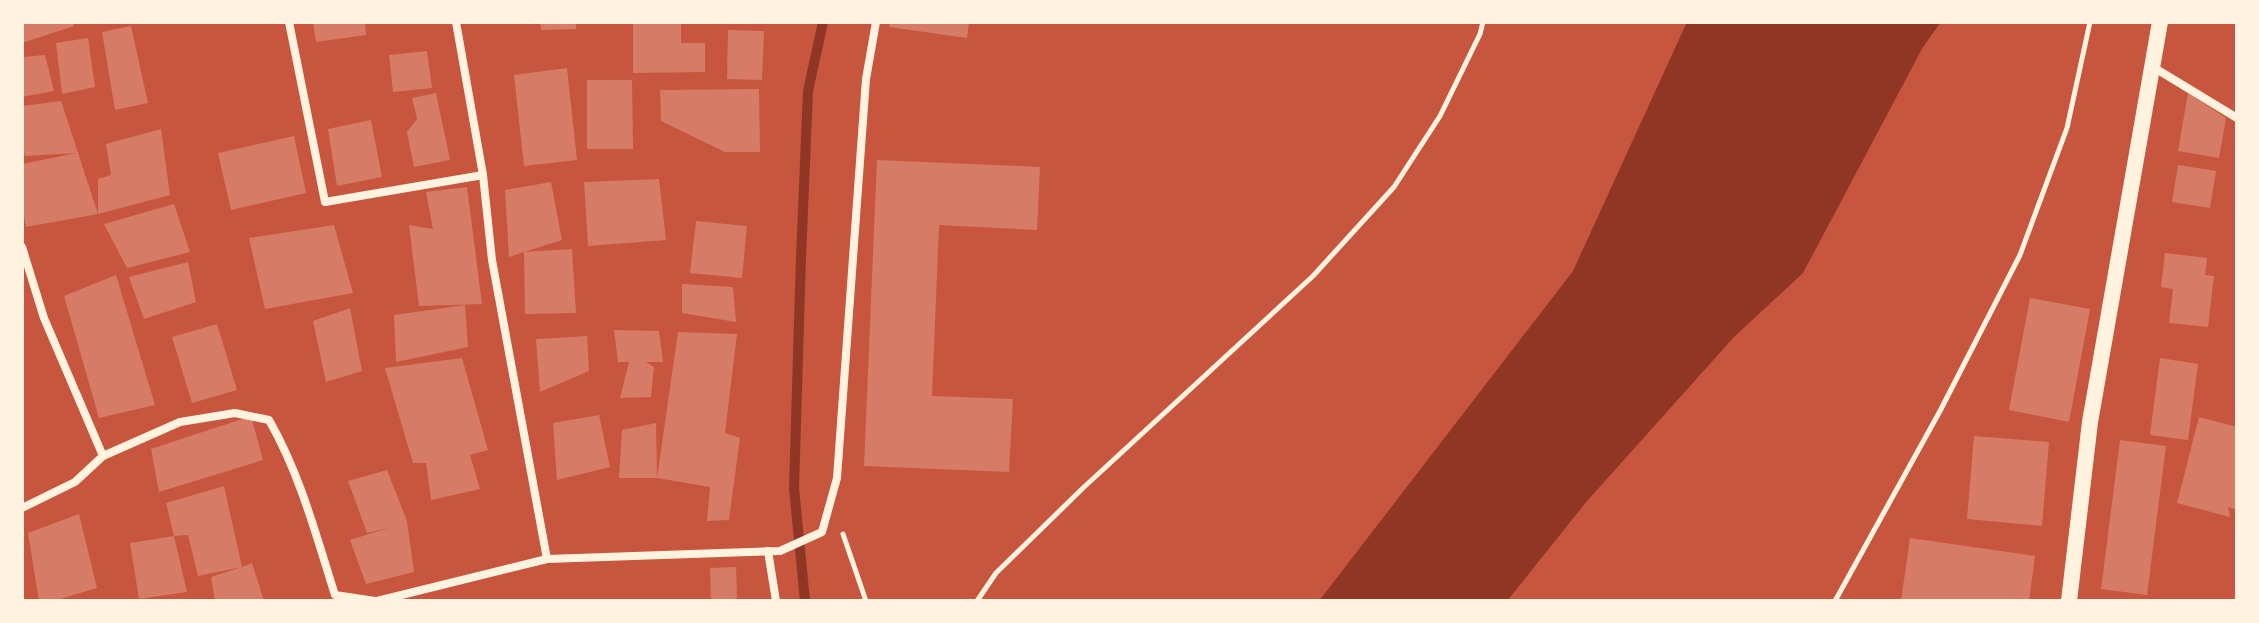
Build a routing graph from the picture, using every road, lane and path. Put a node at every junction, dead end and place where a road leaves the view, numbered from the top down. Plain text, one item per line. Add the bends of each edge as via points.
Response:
1 (289, 22) edge
2 (456, 22) edge
3 (876, 22) edge
4 (1483, 22) edge
5 (2090, 22) edge
6 (2160, 22) edge
7 (2153, 67) junction
8 (2237, 118) edge
9 (483, 175) junction
10 (22, 247) edge
11 (103, 456) junction
12 (22, 508) edge
13 (829, 509) junction
14 (768, 551) junction
15 (547, 559) junction
16 (376, 601) edge
17 (776, 601) edge
18 (866, 601) edge
19 (977, 601) edge
20 (1835, 601) edge
21 (2069, 601) edge

1 - 9 street via 325,202
2 - 9 street
3 - 13 street via 866,79 837,478
4 - 19 path via 1440,116 1394,187 1313,276 996,573
5 - 20 path via 2067,128 2020,255
6 - 7 main road
7 - 8 street
7 - 21 main road via 2090,422
9 - 15 street via 492,260
10 - 11 street via 44,318
11 - 12 street via 75,482
11 - 16 street via 180,422 235,413 269,420 303,494 335,595
13 - 14 street via 822,532
13 - 18 path via 848,542
14 - 15 street
14 - 17 street
15 - 16 street

